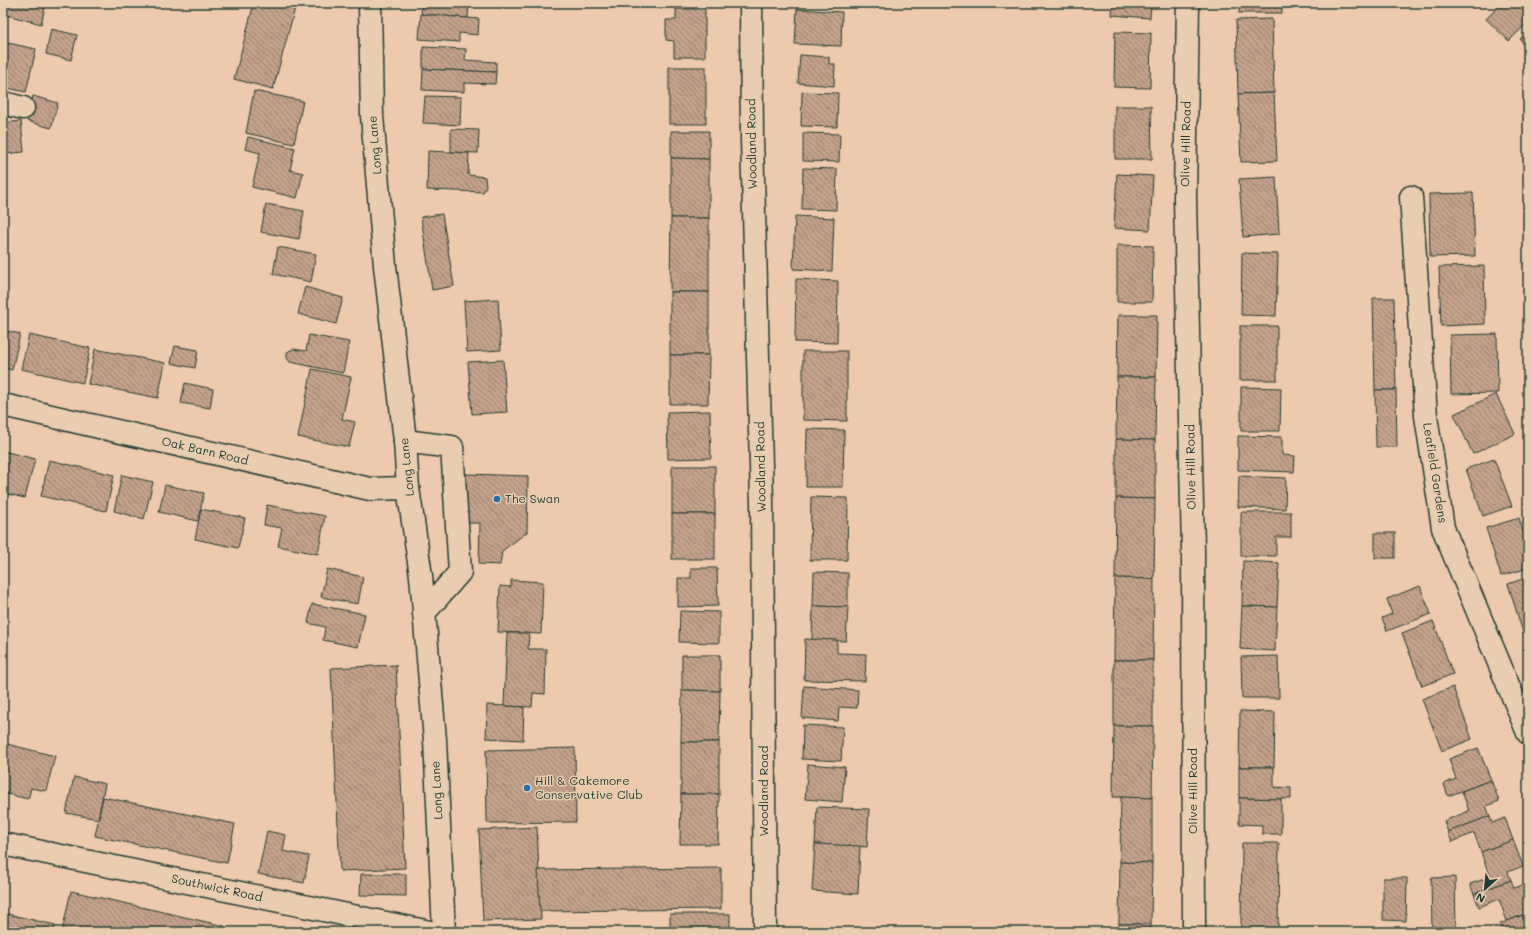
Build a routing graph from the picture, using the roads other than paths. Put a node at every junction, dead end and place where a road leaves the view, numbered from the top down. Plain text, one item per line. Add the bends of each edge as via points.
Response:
1 (370, 3) edge
2 (751, 3) edge
3 (1188, 3) edge
4 (1411, 197) dead end
5 (3, 405) edge
6 (404, 441) junction
7 (408, 488) junction
8 (424, 613) junction
9 (1528, 734) edge
10 (3, 844) edge
11 (430, 932) edge
12 (444, 932) edge
13 (764, 932) edge
14 (1194, 932) edge

1 - 6 street, Long Lane via 372,116
2 - 13 street, Woodland Road via 752,140 762,501
3 - 14 street, Olive Hill Road via 1185,199 1193,550
4 - 9 street, Leafield Gardens via 1426,416 1443,528
5 - 7 street, Oak Barn Road via 370,489
6 - 7 street, Long Lane
6 - 8 street via 452,447 460,572
7 - 8 street, Long Lane
8 - 12 street, Long Lane via 435,740
10 - 11 street, Southwick Road

